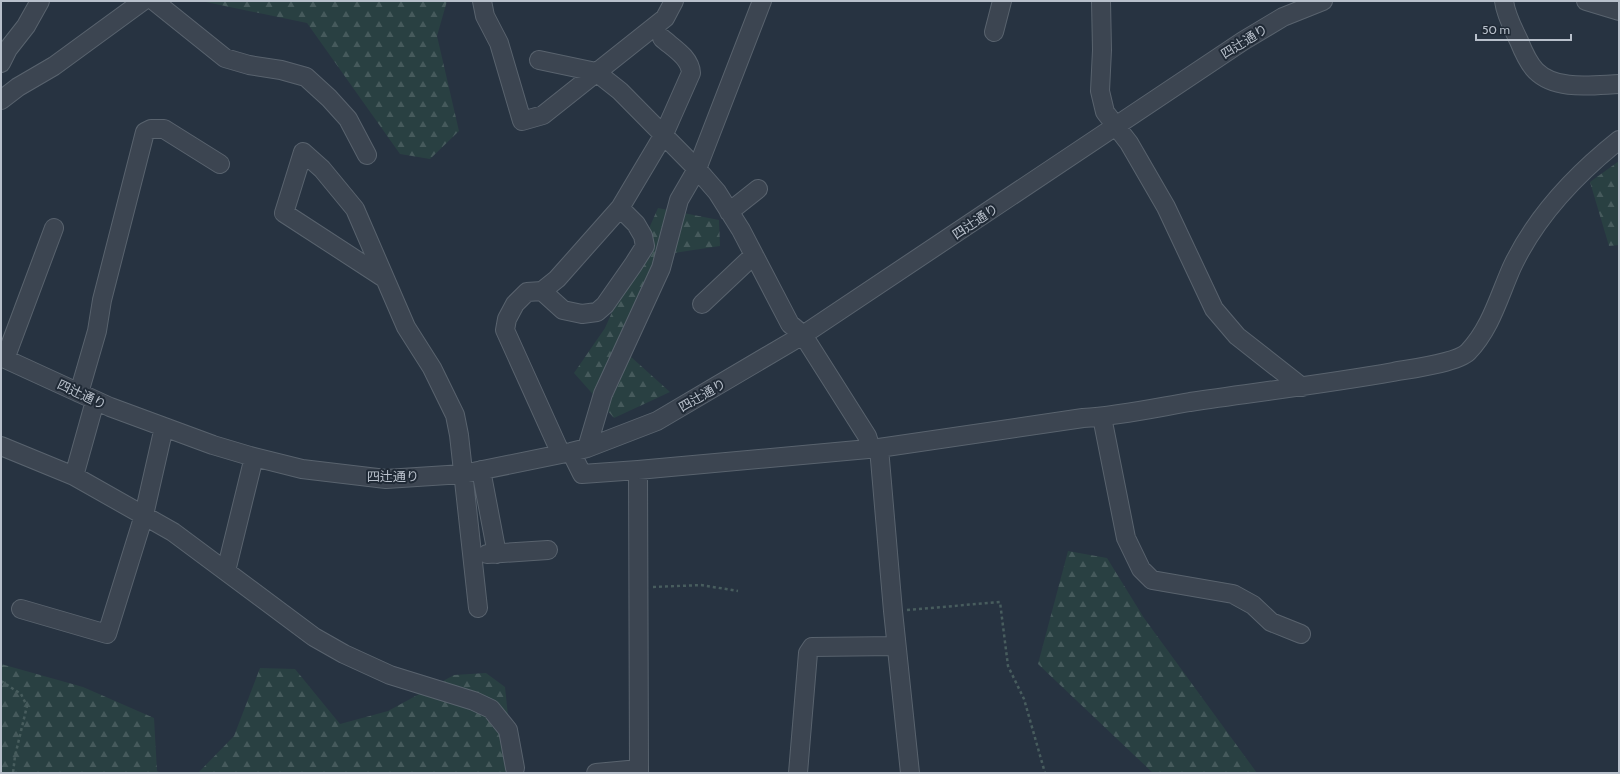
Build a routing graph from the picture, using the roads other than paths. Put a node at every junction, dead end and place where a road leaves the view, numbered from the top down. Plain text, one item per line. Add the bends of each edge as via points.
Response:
1 (40, 1) edge
2 (143, 1) edge
3 (154, 1) edge
4 (482, 1) edge
5 (674, 1) edge
6 (762, 1) edge
7 (1002, 1) edge
8 (1101, 1) edge
9 (1504, 1) edge
10 (1586, 1) edge
11 (1317, 2) edge
12 (1619, 11) edge
13 (994, 32) dead end
14 (662, 38) dead end
15 (538, 60) dead end
16 (1, 63) edge
17 (596, 72) junction
18 (1619, 84) edge
19 (1, 96) edge
20 (1117, 126) junction
21 (664, 134) junction
22 (1619, 140) edge
23 (367, 155) dead end
24 (220, 164) dead end
25 (697, 169) junction
26 (758, 189) dead end
27 (620, 208) junction
28 (729, 212) junction
29 (54, 228) dead end
30 (754, 255) junction
31 (384, 278) junction
32 (542, 291) junction
33 (702, 304) dead end
34 (803, 335) junction
35 (3, 358) edge
36 (1302, 387) junction
37 (79, 393) junction
38 (95, 401) junction
39 (1102, 417) junction
40 (164, 427) junction
41 (1, 446) edge
42 (875, 449) junction
43 (573, 451) junction
44 (254, 457) junction
45 (481, 470) junction
46 (638, 470) junction
47 (462, 474) junction
48 (74, 476) junction
49 (144, 515) junction
50 (548, 550) dead end
51 (497, 554) junction
52 (472, 555) junction
53 (226, 571) junction
54 (21, 608) dead end
55 (478, 608) dead end
56 (1301, 634) dead end
57 (896, 646) junction
58 (515, 768) dead end
59 (639, 771) edge
60 (596, 773) edge
61 (798, 773) edge
62 (910, 773) edge

1 - 16 street
2 - 19 street via 54,66
3 - 23 street via 225,58 306,77 348,119
4 - 17 street via 485,16 499,43 522,121 543,115
5 - 17 street via 665,18
6 - 25 street
7 - 13 street
8 - 20 street via 1100,92 1105,112
9 - 18 street via 1506,12 1524,53 1536,71 1552,81 1568,84
10 - 12 street
11 - 20 street, 四辻通り via 1283,17 1243,41
14 - 21 street via 687,60 691,73
15 - 17 street
17 - 21 street via 620,91
20 - 34 street, 四辻通り
20 - 36 street via 1166,207 1214,309 1237,336
21 - 25 street
21 - 27 street
22 - 36 street via 1589,164 1544,213 1512,267 1492,316 1467,354 1445,362
24 - 37 street via 164,129 151,129 145,132 102,300 97,331
25 - 28 street via 717,192
25 - 43 street via 679,200 661,268 603,394
26 - 28 street
27 - 32 street via 557,279
27 - 32 street via 636,224 645,246 605,304 596,312 582,314 562,310
28 - 30 street
29 - 35 street
30 - 33 street
30 - 34 street via 790,324
31 - 31 street via 284,213 303,152 322,169 354,209
31 - 47 street via 406,327 432,368 455,415
32 - 43 street via 527,292 515,304 507,319 505,330
34 - 42 street
34 - 43 street, 四辻通り via 657,421
35 - 37 street, 四辻通り
36 - 39 street
37 - 38 street, 四辻通り
38 - 40 street, 四辻通り
38 - 48 street
39 - 42 street
39 - 56 street via 1126,538 1141,569 1152,580 1233,594 1253,604 1271,622
40 - 44 street, 四辻通り
40 - 49 street
41 - 48 street
42 - 46 street
42 - 57 street
43 - 45 street, 四辻通り
43 - 46 street via 582,474
44 - 47 street, 四辻通り via 302,469 386,479
44 - 53 street
45 - 47 street, 四辻通り
45 - 51 street
46 - 59 street
47 - 52 street
48 - 49 street
49 - 53 street via 173,532
49 - 54 street via 107,634
50 - 51 street
51 - 52 street
52 - 55 street
53 - 58 street via 314,637 344,654 390,675 474,701 491,709 508,730
57 - 61 street via 812,647 808,653
57 - 62 street
59 - 60 street

